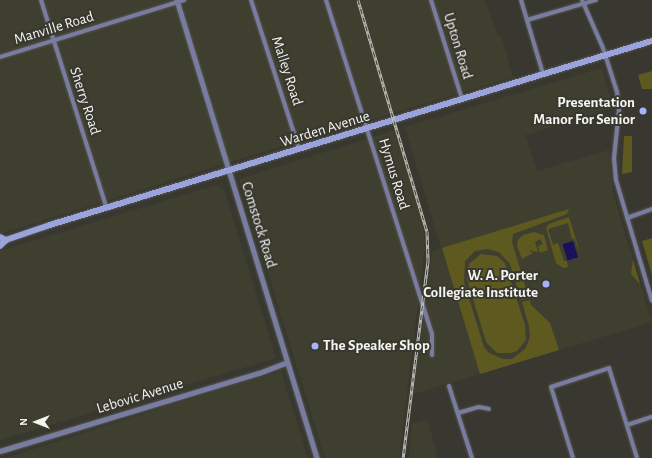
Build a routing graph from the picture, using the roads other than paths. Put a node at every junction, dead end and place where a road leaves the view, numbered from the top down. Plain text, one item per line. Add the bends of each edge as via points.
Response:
1 (41, 0) edge
2 (184, 0) edge
3 (251, 0) edge
4 (326, 0) edge
5 (431, 0) edge
6 (521, 0) edge
7 (596, 0) edge
8 (177, 1) edge
9 (583, 2) edge
10 (527, 20) junction
11 (54, 40) junction
12 (652, 41) edge
13 (606, 56) junction
14 (0, 57) edge
15 (544, 74) junction
16 (462, 99) junction
17 (368, 128) junction
18 (299, 149) junction
19 (231, 172) junction
20 (107, 209) junction
21 (652, 209) edge
22 (627, 218) junction
23 (3, 238) edge
24 (0, 246) edge
25 (652, 301) edge
26 (432, 355) dead end
27 (287, 362) junction
28 (449, 386) dead end
29 (489, 409) dead end
30 (458, 413) junction
31 (652, 417) edge
32 (627, 425) junction
33 (0, 451) edge
34 (317, 458) edge
35 (472, 458) edge
36 (572, 458) edge
37 (637, 458) edge

1 - 11 street, Sherry Road
2 - 8 street, Manville Road
3 - 18 street, Malley Road
4 - 17 street, Hymus Road
5 - 16 street, Upton Road
6 - 10 street
7 - 9 street
8 - 11 street, Manville Road
8 - 19 street, Comstock Road
9 - 10 street
9 - 13 street
10 - 15 street
11 - 14 street, Manville Road
11 - 20 street, Sherry Road
12 - 13 main road, Warden Avenue
13 - 15 main road, Warden Avenue
13 - 22 street via 619,109 614,158 616,180
15 - 16 main road, Warden Avenue
16 - 17 main road, Warden Avenue
17 - 18 main road, Warden Avenue
17 - 26 street, Hymus Road via 432,335
18 - 19 main road, Warden Avenue
19 - 20 main road, Warden Avenue
19 - 27 street, Comstock Road
20 - 23 main road, Warden Avenue
21 - 22 street
22 - 25 street
23 - 24 main road, Warden Avenue
27 - 33 street, Lebovic Avenue via 259,373
27 - 34 street, Comstock Road
28 - 30 street
29 - 30 street via 478,407
30 - 35 street
31 - 32 street
32 - 36 street via 609,368 551,387
32 - 37 street

